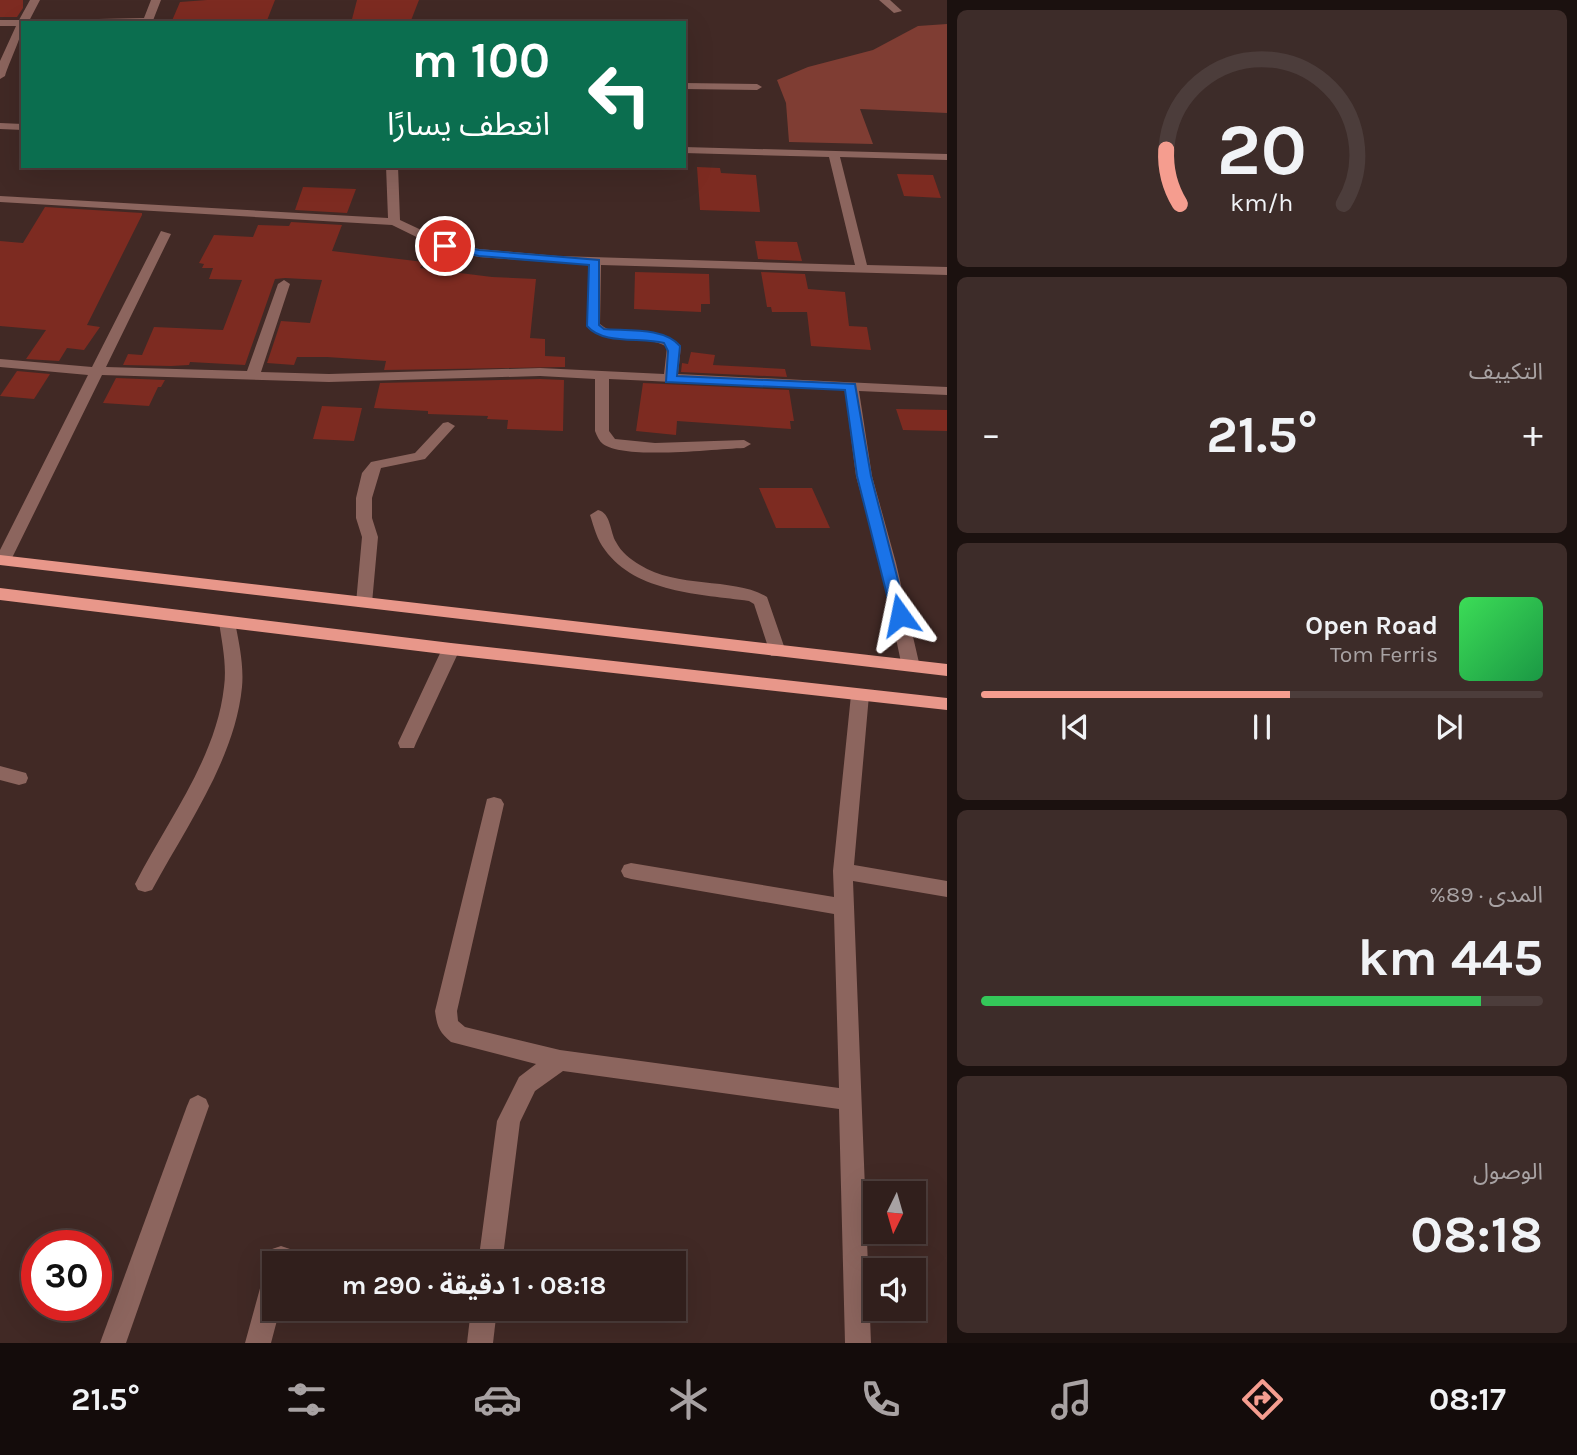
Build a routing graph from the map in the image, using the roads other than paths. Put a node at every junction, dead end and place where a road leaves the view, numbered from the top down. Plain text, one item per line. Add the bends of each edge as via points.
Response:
1 (35, 0) edge
2 (156, 0) edge
3 (884, 0) edge
4 (897, 11) dead end
5 (23, 21) edge
6 (148, 21) edge
7 (0, 23) edge
8 (21, 23) edge
9 (21, 25) edge
10 (0, 76) edge
11 (686, 86) edge
12 (757, 87) dead end
13 (0, 126) edge
14 (21, 127) edge
15 (686, 150) edge
16 (834, 155) junction
17 (947, 158) edge
18 (392, 168) edge
19 (0, 199) edge
20 (394, 222) junction
21 (165, 234) dead end
22 (595, 262) junction
23 (862, 269) junction
24 (947, 271) edge
25 (284, 284) dead end
26 (0, 363) edge
27 (95, 371) junction
28 (253, 375) junction
29 (602, 376) junction
30 (670, 380) junction
31 (850, 386) junction
32 (947, 391) edge
33 (448, 425) dead end
34 (744, 444) dead end
35 (598, 515) dead end
36 (1, 560) edge
37 (0, 594) edge
38 (364, 603) junction
39 (227, 622) junction
40 (450, 649) junction
41 (776, 652) junction
42 (911, 667) junction
43 (947, 670) edge
44 (860, 695) junction
45 (947, 704) edge
46 (407, 743) dead end
47 (0, 773) edge
48 (19, 779) dead end
49 (494, 804) dead end
50 (631, 871) dead end
51 (843, 871) junction
52 (145, 884) dead end
53 (947, 889) edge
54 (844, 907) junction
55 (560, 1060) junction
56 (851, 1100) junction
57 (198, 1106) dead end
58 (492, 1251) edge
59 (264, 1321) edge
60 (483, 1321) edge
61 (114, 1343) edge
62 (258, 1343) edge
63 (480, 1343) edge
64 (858, 1343) edge

1 - 5 street
2 - 6 street
3 - 4 street
7 - 8 street
9 - 10 street
11 - 12 street
13 - 14 street
15 - 16 street
16 - 17 street
16 - 23 street
18 - 20 street
19 - 20 street
20 - 22 street via 445,246 479,253
21 - 27 street
22 - 23 street
22 - 30 street via 593,326 601,332 668,341 674,346
23 - 24 street
25 - 28 street
26 - 27 street
27 - 28 street
27 - 36 street
28 - 29 street via 329,378 540,372
29 - 30 street
29 - 34 street via 602,431 612,444
30 - 31 street
31 - 32 street
31 - 42 street via 864,476
33 - 38 street via 421,456 376,465 370,473 364,498 370,537
35 - 41 street via 610,546 627,565 657,579 761,601
36 - 38 main road
37 - 39 main road
38 - 41 main road
39 - 40 main road
39 - 52 street via 233,688 219,737
40 - 44 main road
40 - 46 street
41 - 42 main road
42 - 43 main road
44 - 45 main road
44 - 51 street
47 - 48 street
49 - 55 street via 446,1011 448,1026 459,1035
50 - 54 street
51 - 53 street
51 - 54 street
54 - 56 street
55 - 56 street
55 - 58 street via 527,1084 509,1121
56 - 64 street
57 - 61 street
59 - 62 street
60 - 63 street

